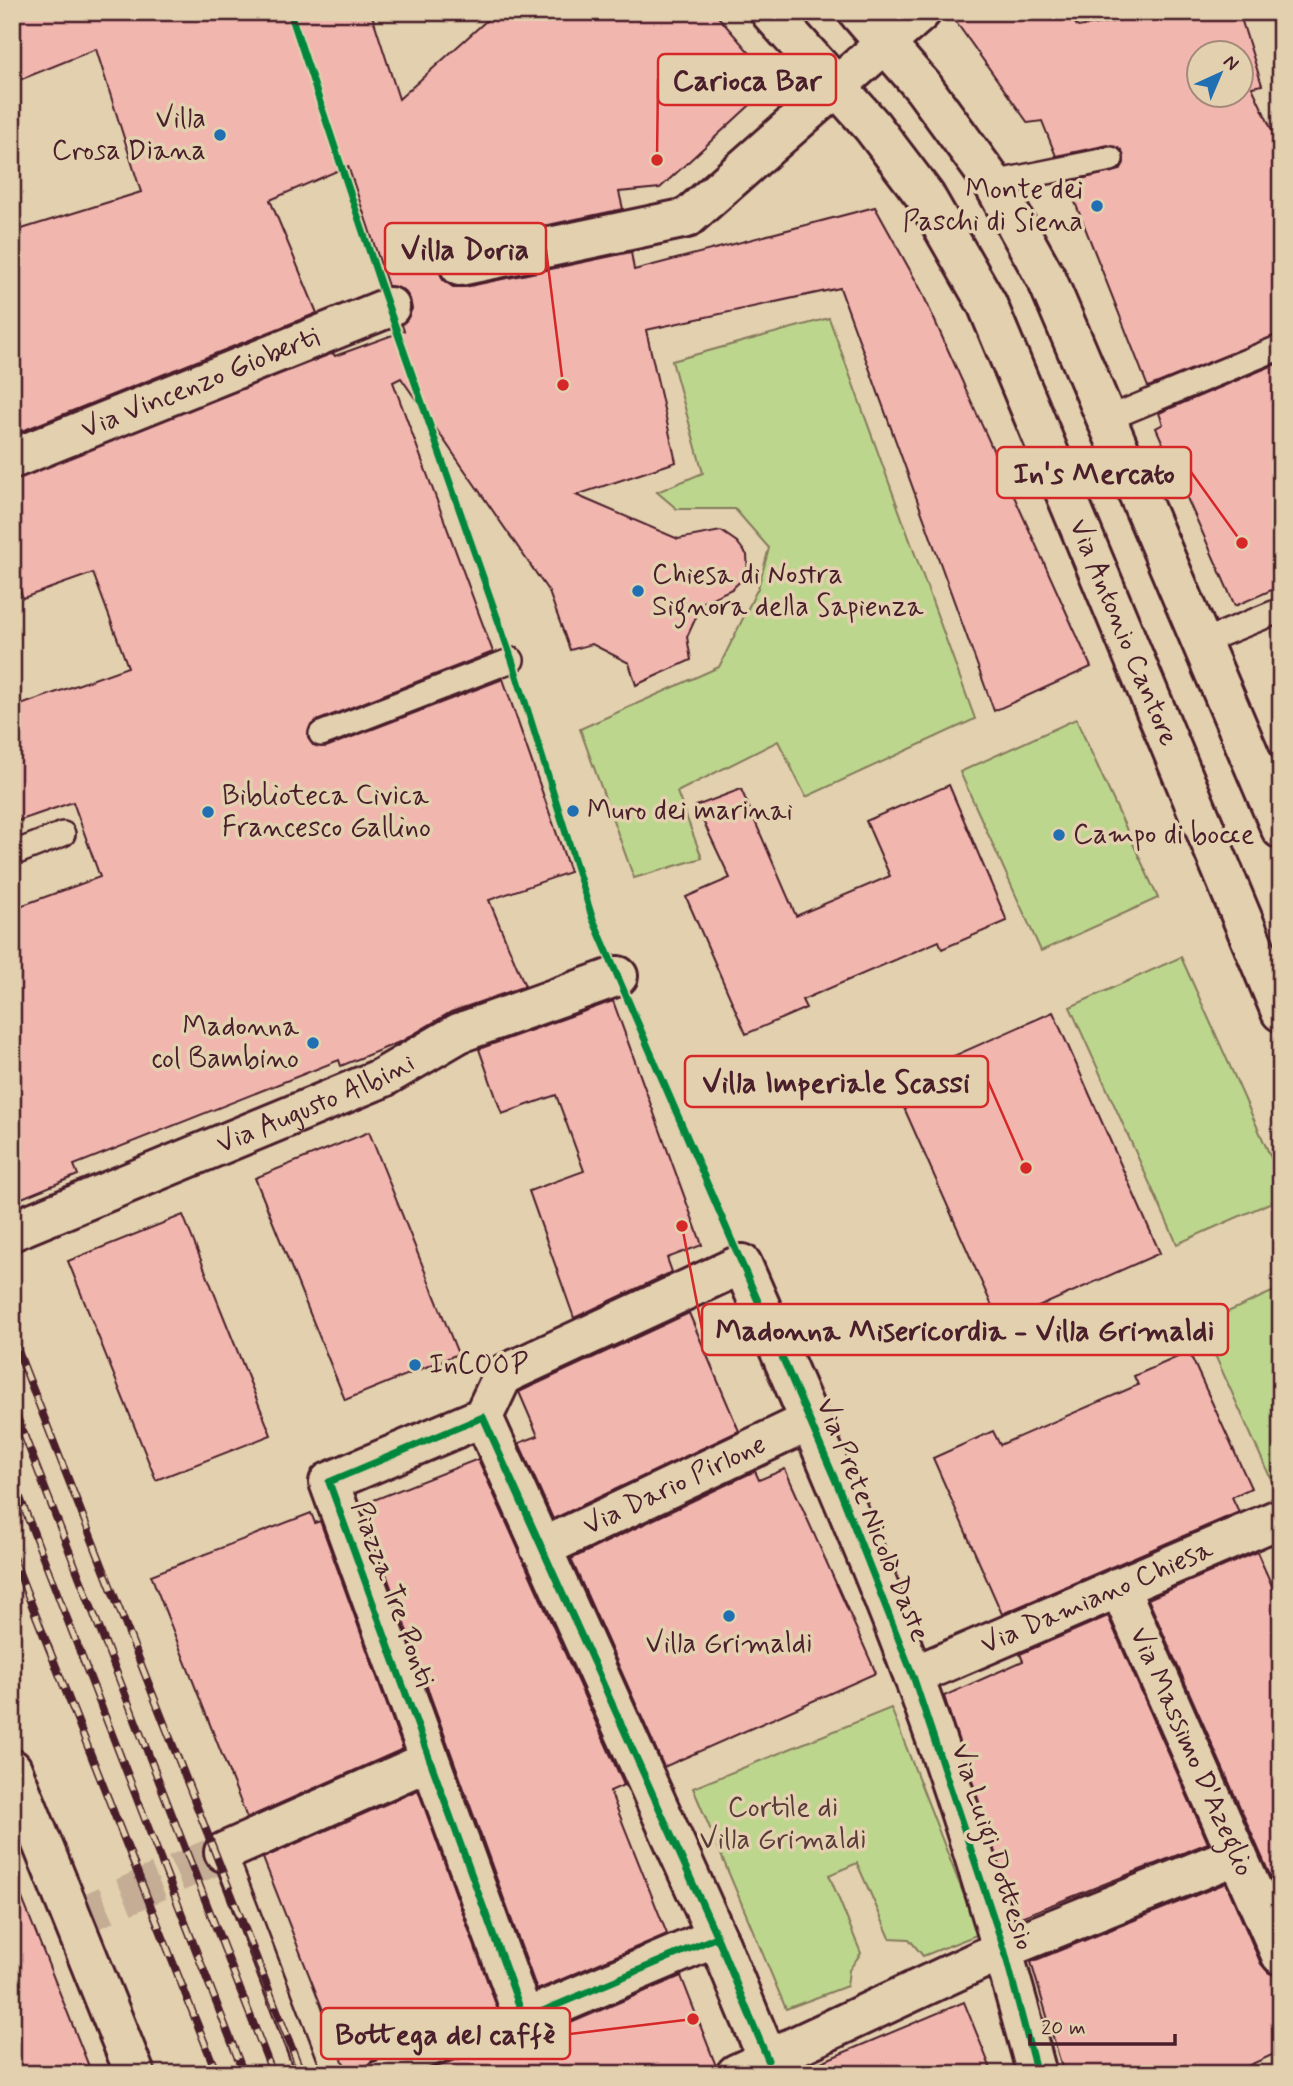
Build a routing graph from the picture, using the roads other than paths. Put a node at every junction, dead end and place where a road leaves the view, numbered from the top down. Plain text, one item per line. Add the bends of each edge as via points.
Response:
1 (770, 12) edge
2 (858, 12) edge
3 (921, 12) edge
4 (885, 44) junction
5 (835, 86) junction
6 (1111, 159) dead end
7 (993, 183) junction
8 (460, 266) dead end
9 (390, 307) dead end
10 (1281, 347) edge
11 (1107, 419) junction
12 (12, 459) edge
13 (1281, 610) edge
14 (1202, 642) junction
15 (512, 660) dead end
16 (321, 734) dead end
17 (1281, 829) edge
18 (63, 834) dead end
19 (12, 854) edge
20 (618, 976) dead end
21 (1281, 1012) edge
22 (12, 1231) edge
23 (483, 1417) junction
24 (810, 1422) junction
25 (1281, 1518) edge
26 (540, 1549) junction
27 (1119, 1587) junction
28 (913, 1676) junction
29 (429, 1761) junction
30 (12, 1769) edge
31 (223, 1852) joint
32 (1237, 1854) junction
33 (717, 1937) junction
34 (1004, 1949) junction
35 (1281, 1955) edge
36 (524, 2019) junction
37 (752, 2067) edge
38 (135, 2074) edge
39 (309, 2074) edge
40 (377, 2074) edge
41 (1037, 2074) edge

1 - 5 street, Via Antonio Cantore
2 - 4 street
3 - 4 street
4 - 5 street
4 - 7 street via 923,87
5 - 8 street via 687,218
5 - 21 street, Via Antonio Cantore via 925,196 987,304
6 - 7 lane
7 - 11 street via 1048,282
9 - 12 street, Via Vincenzo Gioberti
10 - 11 lane
11 - 14 street
13 - 14 lane
14 - 17 street
15 - 16 lane
18 - 19 lane
20 - 22 street, Via Augusto Albini via 459,1033 382,1079
23 - 24 street, Via Prete Nicolò Daste via 503,1374 742,1264
23 - 26 street
23 - 29 street, Piazza Tre Ponti via 329,1482
24 - 26 street, Via Dario Pirlone
24 - 28 street, Via Prete Nicolò Daste
25 - 27 street, Via Damiano Chiesa
26 - 33 street
27 - 28 street, Via Damiano Chiesa
27 - 32 street, Via Massimo D'Azeglio
28 - 34 street, Via Luigi Dottesio
29 - 31 street
29 - 36 street, Piazza Tre Ponti
30 - 38 street
31 - 39 lane
32 - 34 street
32 - 35 street, Via Massimo D'Azeglio
33 - 36 street
33 - 37 street
34 - 37 street
34 - 41 street, Via Luigi Dottesio
36 - 40 lane

